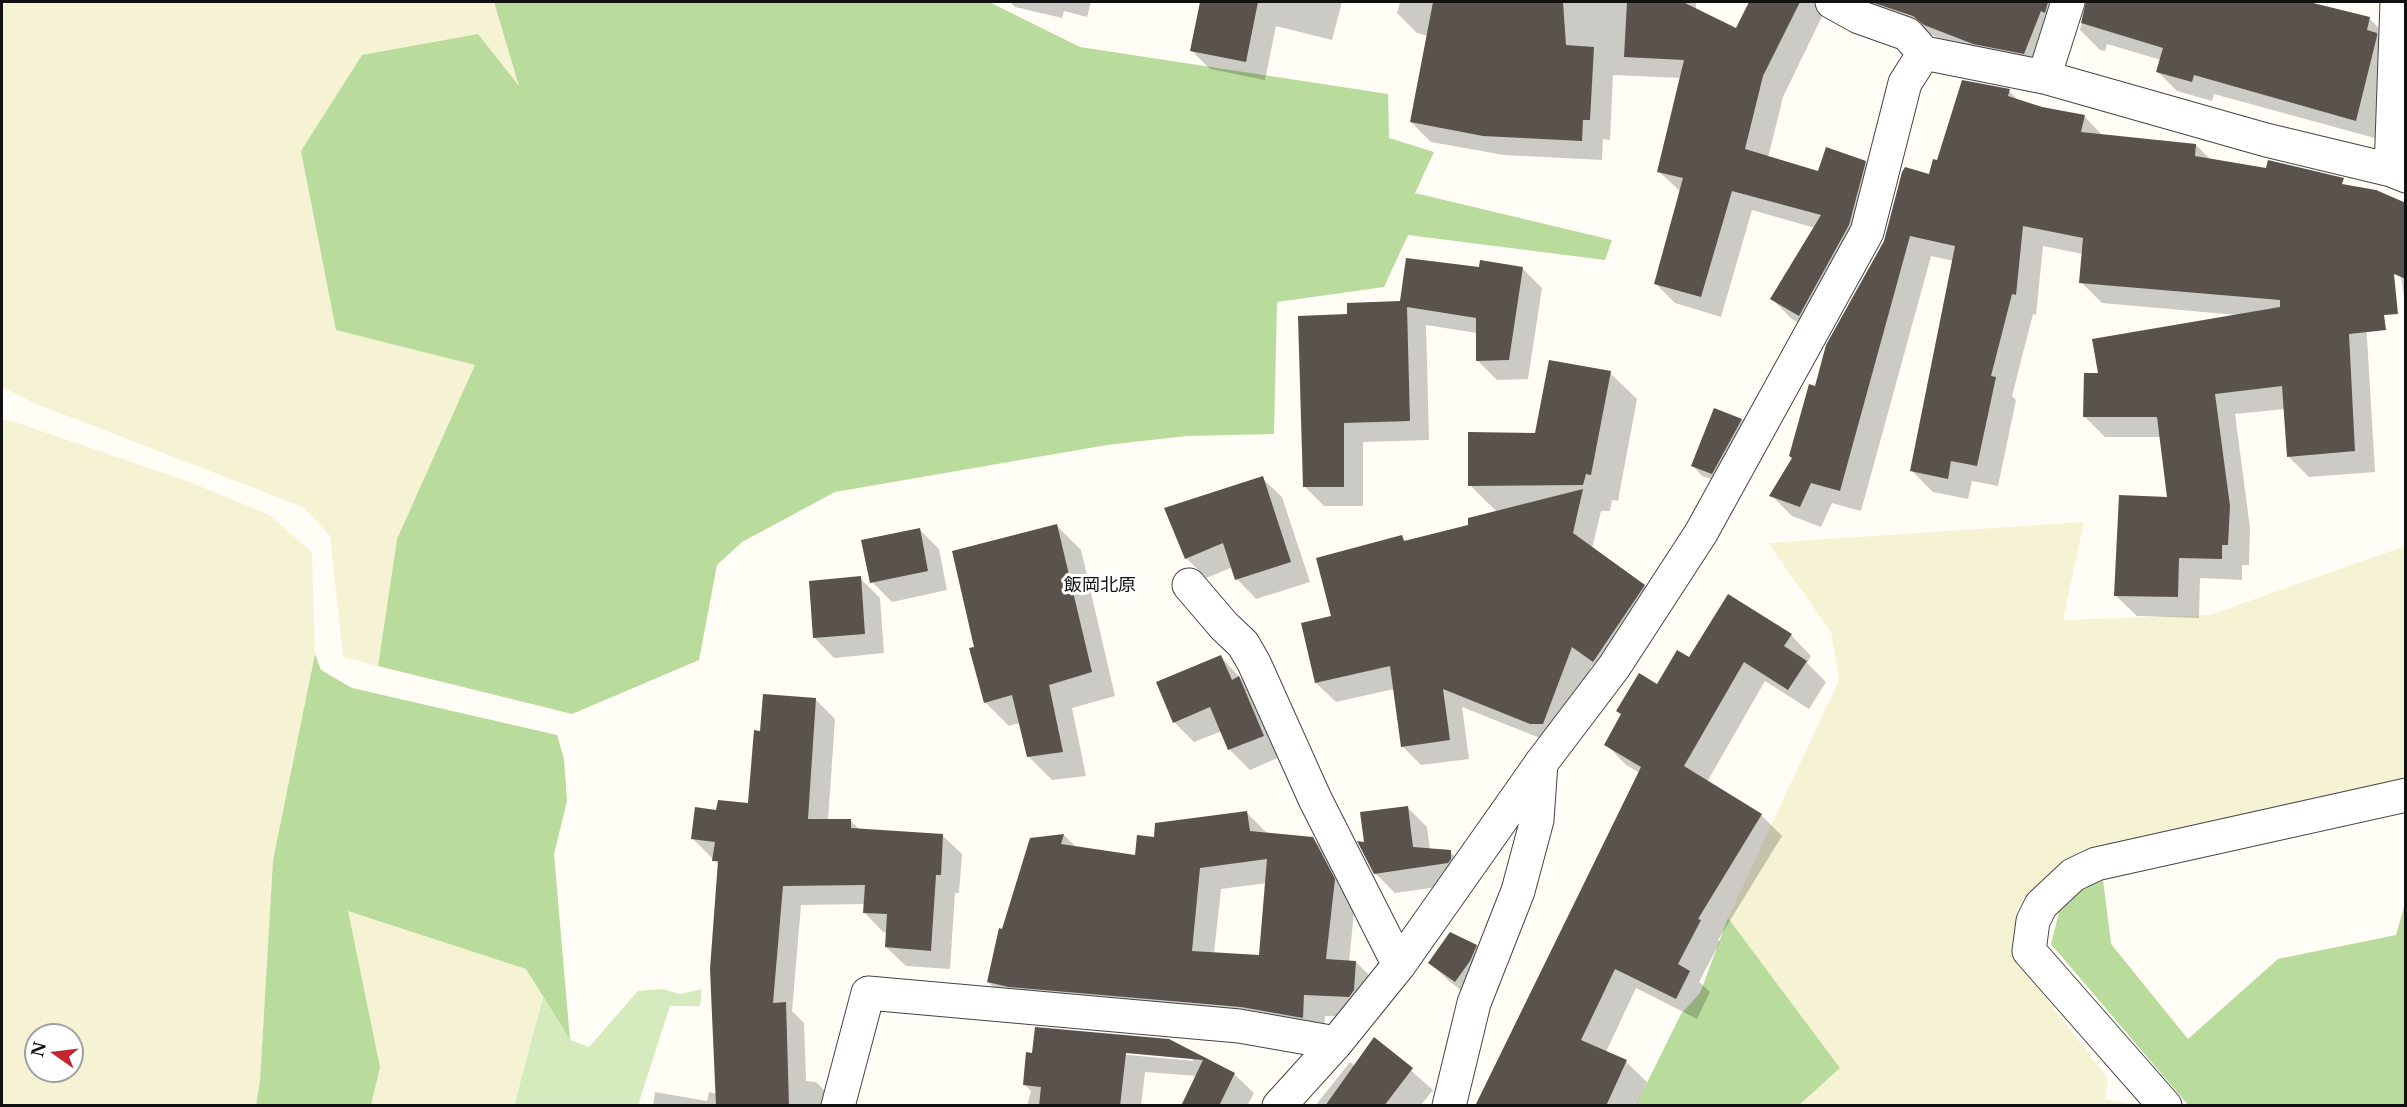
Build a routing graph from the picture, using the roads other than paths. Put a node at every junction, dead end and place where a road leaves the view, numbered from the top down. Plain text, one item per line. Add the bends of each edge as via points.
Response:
1 (1832, 2) edge
2 (2068, 2) edge
3 (2397, 2) edge
4 (1924, 52) junction
5 (2044, 77) junction
6 (2398, 173) edge
7 (1189, 585) dead end
8 (1542, 762) junction
9 (2406, 795) edge
10 (1399, 965) junction
11 (1336, 1043) junction
12 (838, 1106) edge
13 (1280, 1106) edge
14 (1449, 1106) edge
15 (2165, 1106) edge

1 - 4 street via 1859,17 1907,34
2 - 5 street
3 - 6 street
4 - 5 street
4 - 8 street via 1905,83 1868,232 1701,533 1614,667
5 - 6 street
7 - 10 street via 1243,644 1254,663 1315,799
8 - 10 street
8 - 14 street via 1537,820 1518,891 1474,1003
9 - 15 street via 2096,864 2073,875 2041,905 2032,921 2029,951
10 - 11 street
11 - 12 street via 1239,1026 868,993
11 - 13 street

